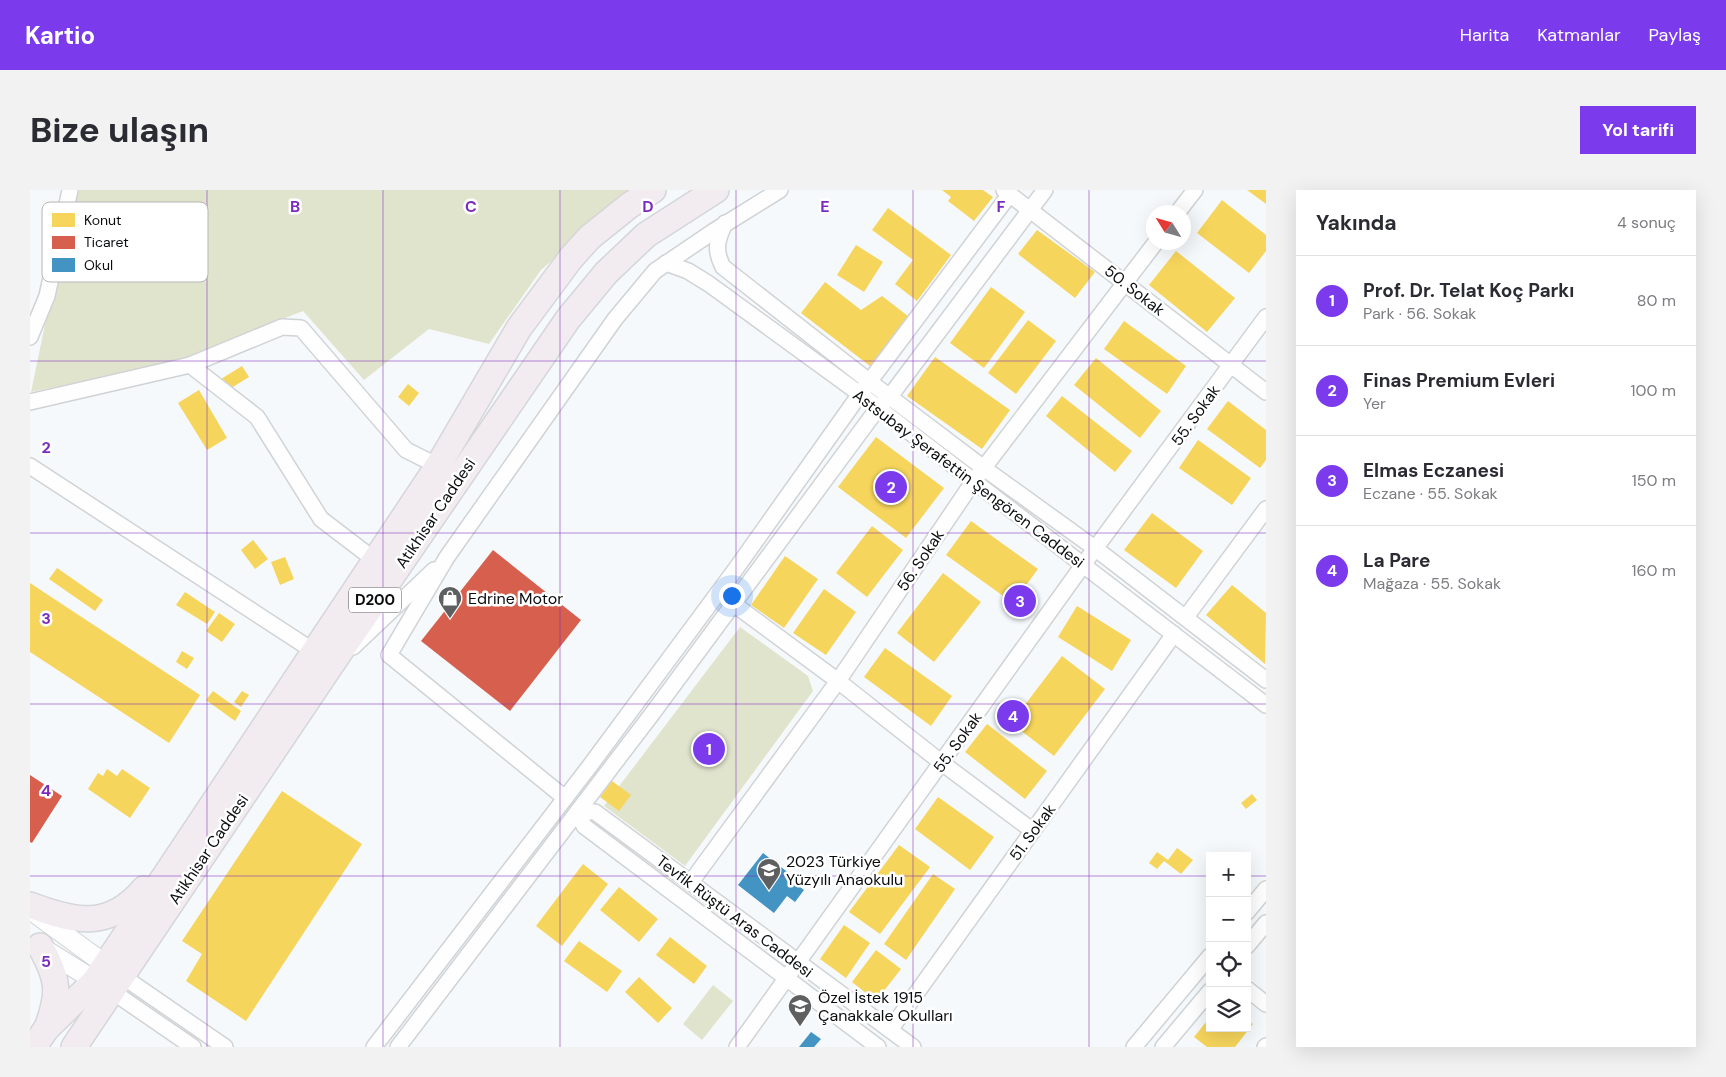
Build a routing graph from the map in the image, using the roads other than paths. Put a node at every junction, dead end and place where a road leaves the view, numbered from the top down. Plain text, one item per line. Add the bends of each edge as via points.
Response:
1 (653, 190) edge
2 (716, 190) edge
3 (780, 190) edge
4 (1045, 190) edge
5 (1196, 190) edge
6 (1007, 192) edge
7 (1184, 205) edge
8 (1030, 210) junction
9 (726, 223) junction
10 (1150, 250) edge
11 (666, 263) junction
12 (50, 282) edge
13 (1126, 282) junction
14 (1266, 317) edge
15 (30, 337) edge
16 (190, 365) junction
17 (1231, 366) junction
18 (870, 382) junction
19 (1266, 392) edge
20 (860, 394) junction
21 (891, 395) junction
22 (30, 402) edge
23 (878, 408) junction
24 (30, 466) edge
25 (438, 466) junction
26 (985, 469) junction
27 (973, 482) junction
28 (1266, 509) edge
29 (1096, 549) junction
30 (447, 557) junction
31 (376, 560) junction
32 (1083, 565) junction
33 (717, 593) junction
34 (733, 604) junction
35 (1186, 617) junction
36 (1174, 634) junction
37 (325, 656) junction
38 (1266, 680) edge
39 (838, 681) junction
40 (1266, 704) edge
41 (942, 763) junction
42 (565, 798) junction
43 (578, 811) junction
44 (1033, 831) junction
45 (193, 833) junction
46 (691, 882) junction
47 (1266, 889) edge
48 (30, 905) edge
49 (1251, 907) edge
50 (30, 909) edge
51 (1266, 923) edge
52 (1250, 942) edge
53 (35, 943) edge
54 (1206, 961) edge
55 (796, 962) junction
56 (786, 976) junction
57 (109, 978) junction
58 (1251, 992) edge
59 (1206, 996) edge
60 (1266, 1004) edge
61 (890, 1030) junction
62 (40, 1038) edge
63 (74, 1047) edge
64 (193, 1047) edge
65 (226, 1047) edge
66 (374, 1047) edge
67 (398, 1047) edge
68 (736, 1047) edge
69 (878, 1047) edge
70 (913, 1047) edge
71 (1134, 1047) edge
72 (1164, 1047) edge

1 - 25 highway, Atikhisar Caddesi / D200 via 590,237 570,258 519,328
2 - 37 highway, Atikhisar Caddesi / D200 via 646,235 586,296
3 - 9 street
4 - 8 street
5 - 7 street
6 - 8 street, 50. Sokak
6 - 18 street
8 - 13 street, 50. Sokak
8 - 21 street
9 - 11 street
9 - 18 street, Astsubay Şerafettin Şengören Caddesi via 716,245 723,267
10 - 13 street, 56. Sokak
11 - 20 street, Astsubay Şerafettin Şengören Caddesi via 709,284
11 - 30 street via 655,271 615,319
12 - 15 street
13 - 17 street, 50. Sokak
13 - 26 street, 56. Sokak
14 - 17 street, 55. Sokak
16 - 22 street
16 - 25 street via 282,327 301,328 406,450
16 - 31 street via 257,417 321,519
17 - 19 street, 50. Sokak
17 - 29 street, 55. Sokak
18 - 20 street
18 - 21 street, Astsubay Şerafettin Şengören Caddesi
20 - 23 street, Astsubay Şerafettin Şengören Caddesi
20 - 33 street
21 - 23 street
21 - 26 street, Astsubay Şerafettin Şengören Caddesi
23 - 27 street, Astsubay Şerafettin Şengören Caddesi
23 - 34 street
24 - 37 street
25 - 31 highway, Atikhisar Caddesi / D200
26 - 27 street, 56. Sokak
26 - 29 street, Astsubay Şerafettin Şengören Caddesi
27 - 32 street, Astsubay Şerafettin Şengören Caddesi
27 - 39 street, 56. Sokak
28 - 35 street
29 - 32 street, 55. Sokak
29 - 35 street, Astsubay Şerafettin Şengören Caddesi
30 - 37 street via 354,646
30 - 42 street via 389,655
31 - 37 highway, Atikhisar Caddesi / D200
32 - 36 street, Astsubay Şerafettin Şengören Caddesi
32 - 41 street, 55. Sokak
33 - 34 street
33 - 42 street
34 - 39 street
34 - 43 street
35 - 38 street, Astsubay Şerafettin Şengören Caddesi
36 - 40 street, Astsubay Şerafettin Şengören Caddesi
36 - 44 street, 51. Sokak
37 - 45 highway, Atikhisar Caddesi / D200
37 - 57 highway, Atikhisar Caddesi / D200
39 - 41 street
39 - 46 street, 56. Sokak
41 - 44 street
41 - 55 street, 55. Sokak
42 - 66 street
43 - 46 street, Tevfik Rüştü Aras Caddesi via 595,812
43 - 56 street, Tevfik Rüştü Aras Caddesi via 584,826
43 - 67 street
44 - 61 street, 51. Sokak
45 - 48 highway via 135,900 119,912 83,920
45 - 57 highway, Atikhisar Caddesi / D200
46 - 55 street, Tevfik Rüştü Aras Caddesi
47 - 49 street
50 - 57 street
51 - 52 street
53 - 57 street
53 - 62 highway via 48,961 56,983 56,1004
54 - 71 street
55 - 56 street, 55. Sokak
55 - 61 street, Tevfik Rüştü Aras Caddesi
56 - 68 street, 55. Sokak
56 - 69 street, Tevfik Rüştü Aras Caddesi
57 - 62 highway, Atikhisar Caddesi / D200
57 - 63 highway, Atikhisar Caddesi / D200
57 - 64 street
57 - 65 street
58 - 60 street
59 - 72 street
61 - 70 street, Tevfik Rüştü Aras Caddesi

